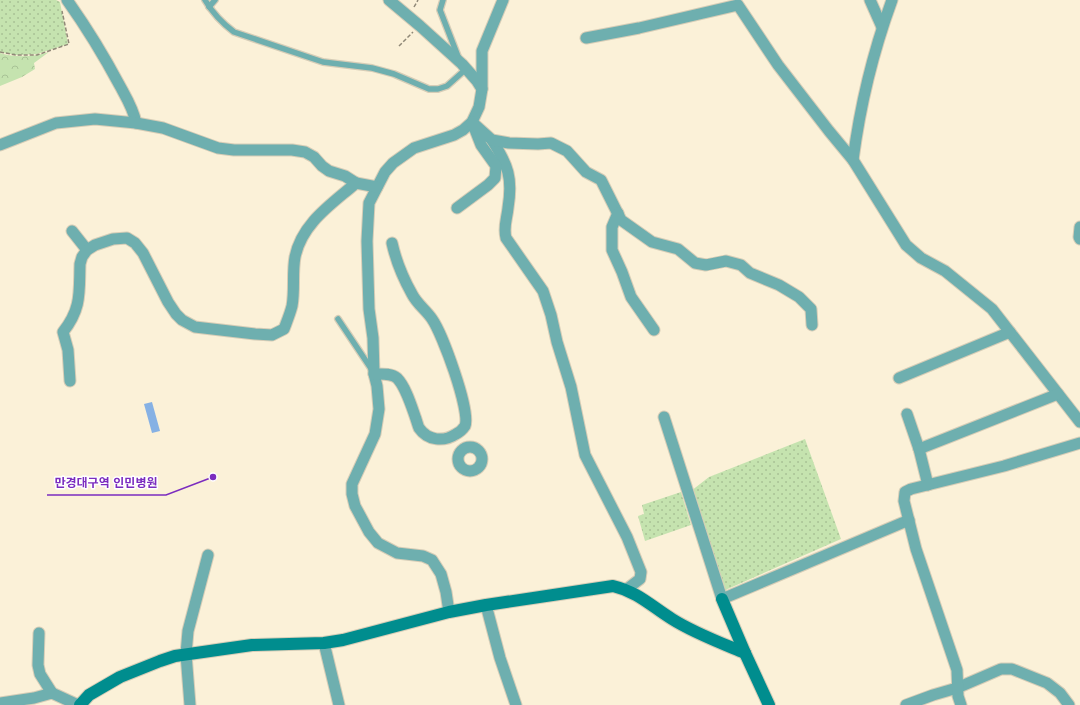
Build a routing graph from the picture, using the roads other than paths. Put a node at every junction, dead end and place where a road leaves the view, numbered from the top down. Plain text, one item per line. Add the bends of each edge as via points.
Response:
1 (205, 0) edge
2 (215, 0) edge
3 (389, 0) edge
4 (444, 0) edge
5 (503, 0) edge
6 (870, 0) edge
7 (892, 0) edge
8 (736, 2) edge
9 (64, 5) edge
10 (209, 7) junction
11 (882, 28) junction
12 (586, 38) dead end
13 (464, 67) junction
14 (482, 89) junction
15 (472, 122) junction
16 (136, 123) junction
17 (492, 140) junction
18 (0, 145) edge
19 (853, 160) junction
20 (356, 183) junction
21 (377, 187) junction
22 (457, 208) dead end
23 (618, 213) junction
24 (1080, 227) edge
25 (72, 231) dead end
26 (1080, 239) edge
27 (392, 243) dead end
28 (87, 250) junction
29 (338, 319) dead end
30 (812, 325) dead end
31 (654, 330) dead end
32 (1010, 332) junction
33 (374, 374) junction
34 (899, 378) dead end
35 (70, 381) dead end
36 (1058, 394) junction
37 (907, 414) dead end
38 (664, 417) dead end
39 (1080, 422) edge
40 (455, 435) junction
41 (1080, 443) edge
42 (463, 449) dead end
43 (919, 449) junction
44 (928, 484) junction
45 (909, 520) junction
46 (208, 555) dead end
47 (627, 589) junction
48 (722, 599) junction
49 (486, 605) junction
50 (449, 612) junction
51 (39, 633) dead end
52 (324, 643) junction
53 (744, 653) junction
54 (186, 654) junction
55 (957, 688) junction
56 (52, 693) junction
57 (0, 703) edge
58 (79, 705) edge
59 (190, 705) edge
60 (339, 705) edge
61 (516, 705) edge
62 (769, 705) edge
63 (906, 705) edge
64 (961, 705) edge
65 (1069, 705) edge

1 - 10 lane
2 - 10 lane
3 - 13 street
4 - 13 lane via 440,10
5 - 14 street via 482,51
6 - 11 street
7 - 11 street
8 - 12 street via 639,28
8 - 19 street via 778,65
9 - 16 street via 99,48 125,96
10 - 13 lane via 222,23 234,32 323,62 372,68 394,74 429,89 447,86
11 - 19 street via 858,122
13 - 14 street
14 - 15 street via 480,107
15 - 17 street
15 - 21 street via 454,135 414,148 389,168
15 - 22 street via 481,145 496,166 495,178
16 - 18 street via 95,119 56,123
16 - 20 street via 163,128 218,148 305,152 329,171
17 - 23 street via 509,143 551,143 567,151 586,172 601,180
17 - 47 street via 502,155 510,179 504,230 506,238 543,291 571,387 585,455 627,537 641,572 640,579
19 - 32 street via 906,244 921,258 944,271 992,309
20 - 21 street
20 - 28 street via 308,227 295,258 292,305 284,329 272,335 194,326 182,320 168,302 143,253 127,238 95,245
21 - 33 street via 369,203 367,241
23 - 30 street via 620,220 652,242 678,249 695,263 706,266 726,261 741,265 750,273 779,285 799,297 811,310
23 - 31 street via 612,226 612,250 631,297
24 - 26 street
25 - 28 street
27 - 40 street via 396,260 411,292 433,320 455,372 466,414 465,425
28 - 35 street via 80,264 79,302 63,332 68,350
29 - 33 lane
32 - 34 street
32 - 36 street
33 - 40 street via 397,378 406,393 419,428 431,438 440,440
33 - 50 street via 379,409 375,434 352,484 355,506 378,543 397,553 423,556 432,560 441,574
36 - 39 street
36 - 43 street
37 - 43 street
38 - 48 street
40 - 42 street
41 - 44 street via 1004,466
43 - 44 street
44 - 45 street via 905,492 904,501
45 - 48 street
45 - 55 street via 916,549 957,670
46 - 54 street via 188,631
47 - 49 street via 613,586
47 - 53 street via 672,620
48 - 53 street
49 - 50 street
49 - 61 street
50 - 52 street
51 - 56 street via 38,665 40,674
52 - 54 street via 252,645
52 - 60 street
53 - 62 street
54 - 58 street via 120,677 89,695
54 - 59 street
55 - 63 street
55 - 64 street
55 - 65 street via 1001,669 1012,669 1047,683 1060,693
56 - 57 street
56 - 58 street

